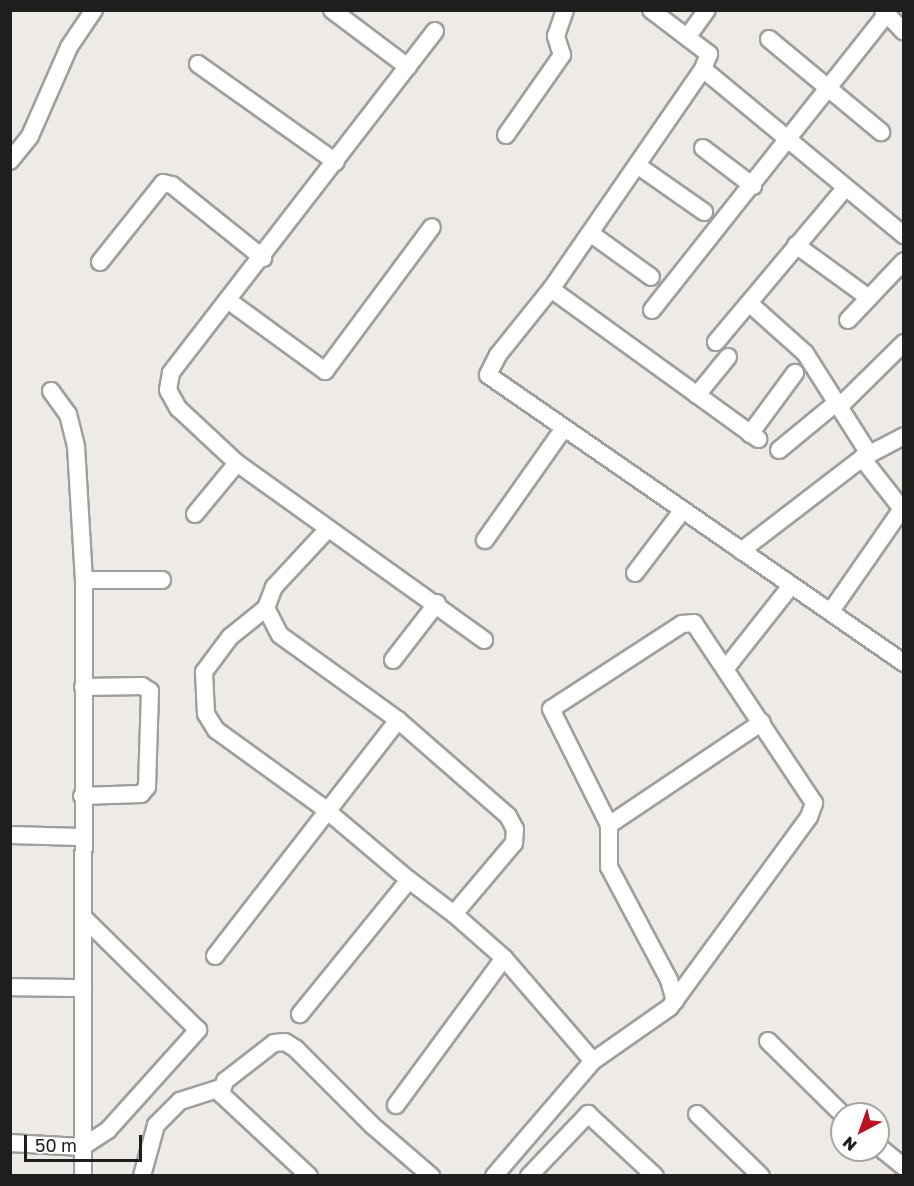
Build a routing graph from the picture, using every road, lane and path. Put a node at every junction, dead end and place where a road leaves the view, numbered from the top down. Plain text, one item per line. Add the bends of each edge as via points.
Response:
1 (94, 10) edge
2 (332, 10) edge
3 (566, 10) edge
4 (651, 10) edge
5 (707, 10) edge
6 (884, 13) edge
7 (435, 31) dead end
8 (903, 32) edge
9 (688, 36) junction
10 (769, 39) dead end
11 (198, 64) dead end
12 (408, 67) junction
13 (703, 69) junction
14 (829, 89) junction
15 (881, 132) dead end
16 (506, 135) dead end
17 (789, 142) junction
18 (703, 148) dead end
19 (10, 161) edge
20 (336, 162) junction
21 (637, 165) junction
22 (753, 186) junction
23 (844, 188) junction
24 (704, 212) dead end
25 (432, 227) dead end
26 (590, 233) junction
27 (903, 236) edge
28 (796, 245) junction
29 (263, 258) junction
30 (903, 261) edge
31 (100, 262) dead end
32 (651, 277) dead end
33 (551, 289) junction
34 (869, 298) junction
35 (230, 301) junction
36 (749, 303) junction
37 (652, 310) dead end
38 (848, 320) dead end
39 (716, 342) dead end
40 (903, 343) edge
41 (729, 357) dead end
42 (795, 373) dead end
43 (51, 391) dead end
44 (697, 395) junction
45 (838, 405) junction
46 (564, 428) junction
47 (900, 442) edge
48 (779, 450) dead end
49 (865, 456) junction
50 (237, 463) junction
51 (682, 511) junction
52 (195, 514) dead end
53 (327, 530) junction
54 (485, 540) dead end
55 (741, 551) junction
56 (635, 573) dead end
57 (84, 580) junction
58 (162, 580) dead end
59 (790, 587) junction
60 (437, 603) junction
61 (266, 608) junction
62 (831, 611) junction
63 (484, 640) dead end
64 (393, 660) dead end
65 (903, 663) edge
66 (726, 668) junction
67 (83, 687) junction
68 (398, 720) junction
69 (762, 722) junction
70 (82, 796) junction
71 (326, 809) junction
72 (609, 825) junction
73 (10, 835) edge
74 (81, 837) junction
75 (409, 880) junction
76 (454, 914) junction
77 (83, 917) junction
78 (214, 956) dead end
79 (504, 958) junction
80 (10, 987) edge
81 (83, 988) junction
82 (675, 1001) junction
83 (300, 1014) dead end
84 (768, 1041) dead end
85 (593, 1061) junction
86 (221, 1088) junction
87 (830, 1102) edge
88 (396, 1105) dead end
89 (697, 1114) dead end
90 (10, 1143) edge
91 (82, 1147) junction
92 (890, 1156) edge
93 (903, 1167) edge
94 (83, 1176) edge
95 (142, 1176) edge
96 (309, 1176) edge
97 (431, 1176) edge
98 (494, 1176) edge
99 (530, 1176) edge
100 (655, 1176) edge
101 (761, 1176) edge

1 - 19 street via 69,47 30,136
2 - 12 street
3 - 16 street via 556,36 562,55
4 - 9 street
5 - 9 street
6 - 8 street
6 - 14 street
7 - 12 street
9 - 13 street via 709,54
10 - 14 street
11 - 20 street
12 - 20 street
13 - 17 street
13 - 21 street
14 - 15 street
14 - 17 street
17 - 22 street
17 - 23 street
18 - 22 street
20 - 29 street
21 - 24 street
21 - 26 street
22 - 37 street
23 - 27 street
23 - 28 street
25 - 35 street via 325,371
26 - 32 street
26 - 33 street
28 - 34 street
28 - 36 street
29 - 31 street via 172,185 163,183
29 - 35 street
30 - 34 street
33 - 44 street
33 - 46 street via 498,355 488,375
34 - 38 street
35 - 50 street via 171,374 168,390 178,408
36 - 39 street
36 - 45 street via 805,353
40 - 45 street
41 - 44 street
42 - 44 street via 754,436
43 - 57 street via 68,414 76,447
45 - 48 street
45 - 49 street
46 - 51 street
46 - 54 street
47 - 49 street
49 - 55 street
49 - 62 street via 902,509
50 - 52 street
50 - 53 street
51 - 55 street
51 - 56 street
53 - 60 street
53 - 61 street via 274,587
55 - 59 street
57 - 58 street
57 - 67 street
59 - 62 street
59 - 66 street
60 - 63 street
60 - 64 street
61 - 68 street via 280,635
61 - 71 street via 230,637 204,672 206,714 216,730
62 - 65 street
66 - 69 street
66 - 72 street via 694,623 682,624 551,709
67 - 70 street
67 - 70 street via 142,686 150,691 147,787 141,794
68 - 71 street
68 - 76 street via 508,816 515,829 514,843
69 - 72 street
69 - 82 street via 814,804 809,817
70 - 74 street
71 - 75 street
71 - 78 street
72 - 82 street via 609,867 669,980
73 - 74 street
74 - 77 street
75 - 76 street
75 - 83 street
76 - 79 street
77 - 81 street
77 - 91 street via 198,1030 108,1130
79 - 85 street
79 - 88 street
80 - 81 street
81 - 91 street
82 - 85 street
84 - 87 street
85 - 98 street
86 - 95 street via 180,1101 156,1125
86 - 96 street via 225,1101
86 - 97 street via 273,1043 285,1042
89 - 101 street
90 - 91 street
91 - 94 street
92 - 93 street
99 - 100 street via 588,1113

